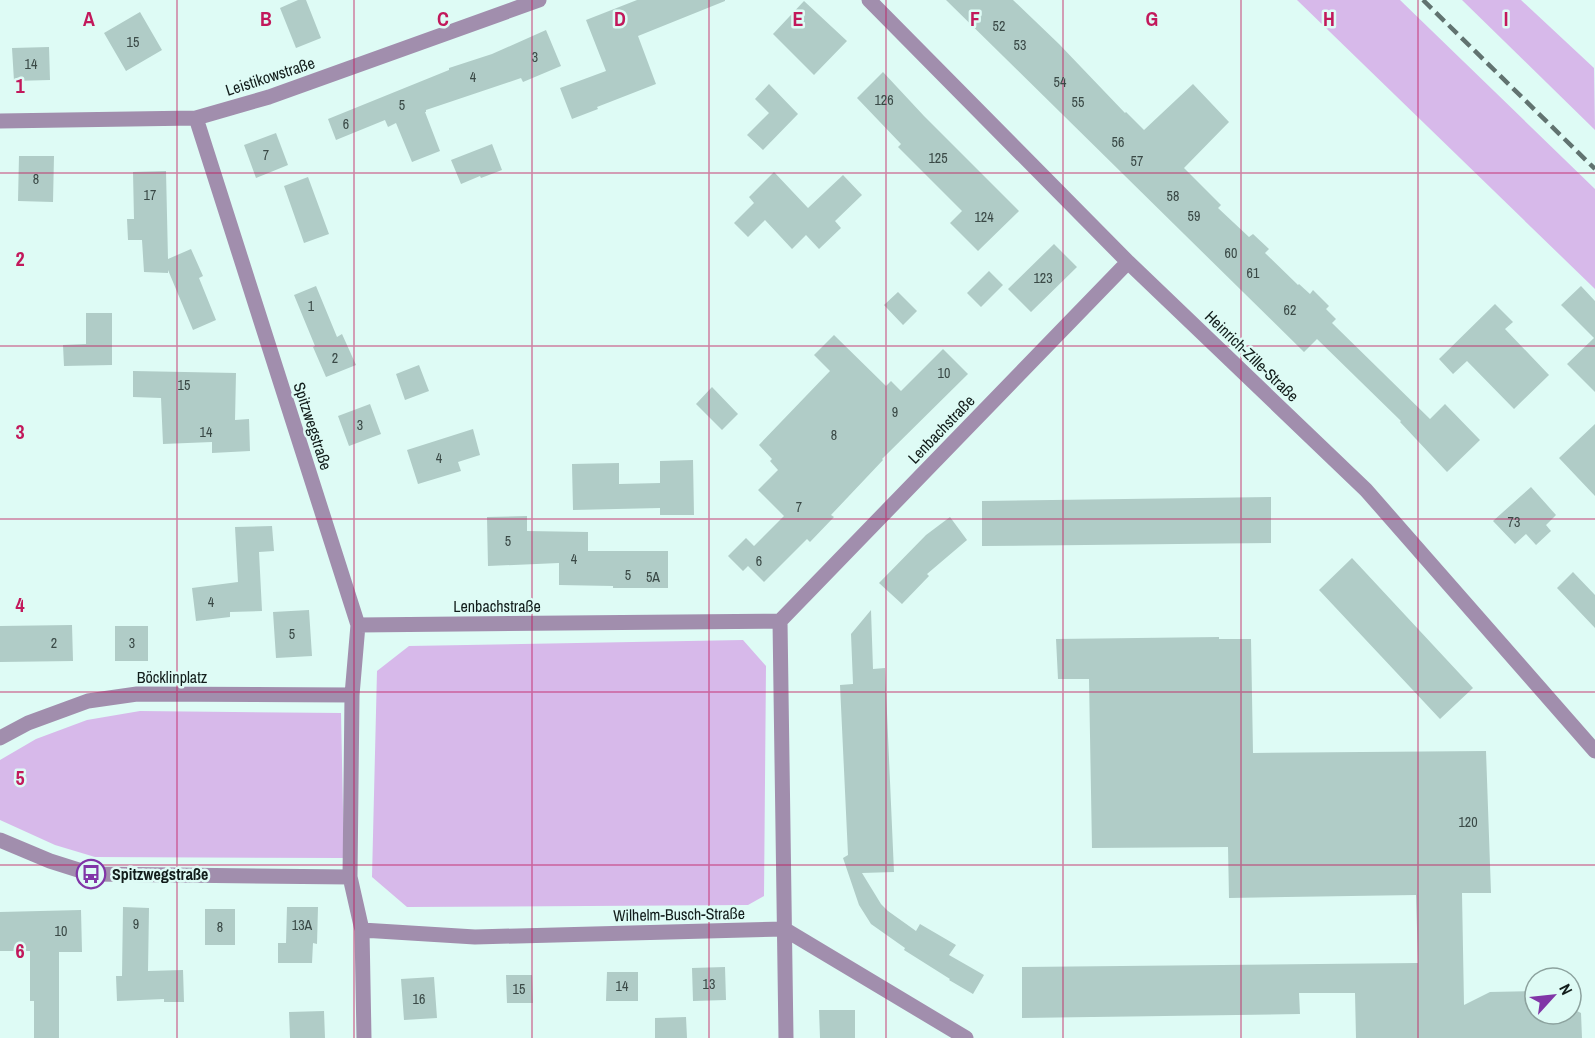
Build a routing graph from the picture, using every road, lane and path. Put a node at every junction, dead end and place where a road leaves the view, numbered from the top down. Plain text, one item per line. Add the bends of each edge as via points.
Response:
1 (539, 0) edge
2 (869, 0) edge
3 (196, 118) junction
4 (0, 121) edge
5 (1128, 262) junction
6 (780, 621) junction
7 (358, 625) junction
8 (352, 695) junction
9 (0, 738) edge
10 (1595, 751) edge
11 (0, 840) edge
12 (350, 877) junction
13 (784, 929) junction
14 (362, 930) junction
15 (364, 1038) edge
16 (786, 1038) edge
17 (966, 1038) edge

1 - 3 street, Leistikowstraße via 269,97
2 - 5 street, Heinrich-Zille-Straße
3 - 4 street, Leistikowstraße
3 - 7 street, Spitzwegstraße
5 - 6 street, Lenbachstraße
5 - 10 street, Heinrich-Zille-Straße via 1366,490
6 - 7 street, Lenbachstraße
6 - 13 street
7 - 8 street, Spitzwegstraße
8 - 9 street, Böcklinplatz via 137,694 88,701
8 - 12 street, Spitzwegstraße
11 - 12 street via 91,874
12 - 14 street, Spitzwegstraße
13 - 14 street, Wilhelm-Busch-Straße via 474,938
13 - 16 street
13 - 17 street
14 - 15 street, Spitzwegstraße

